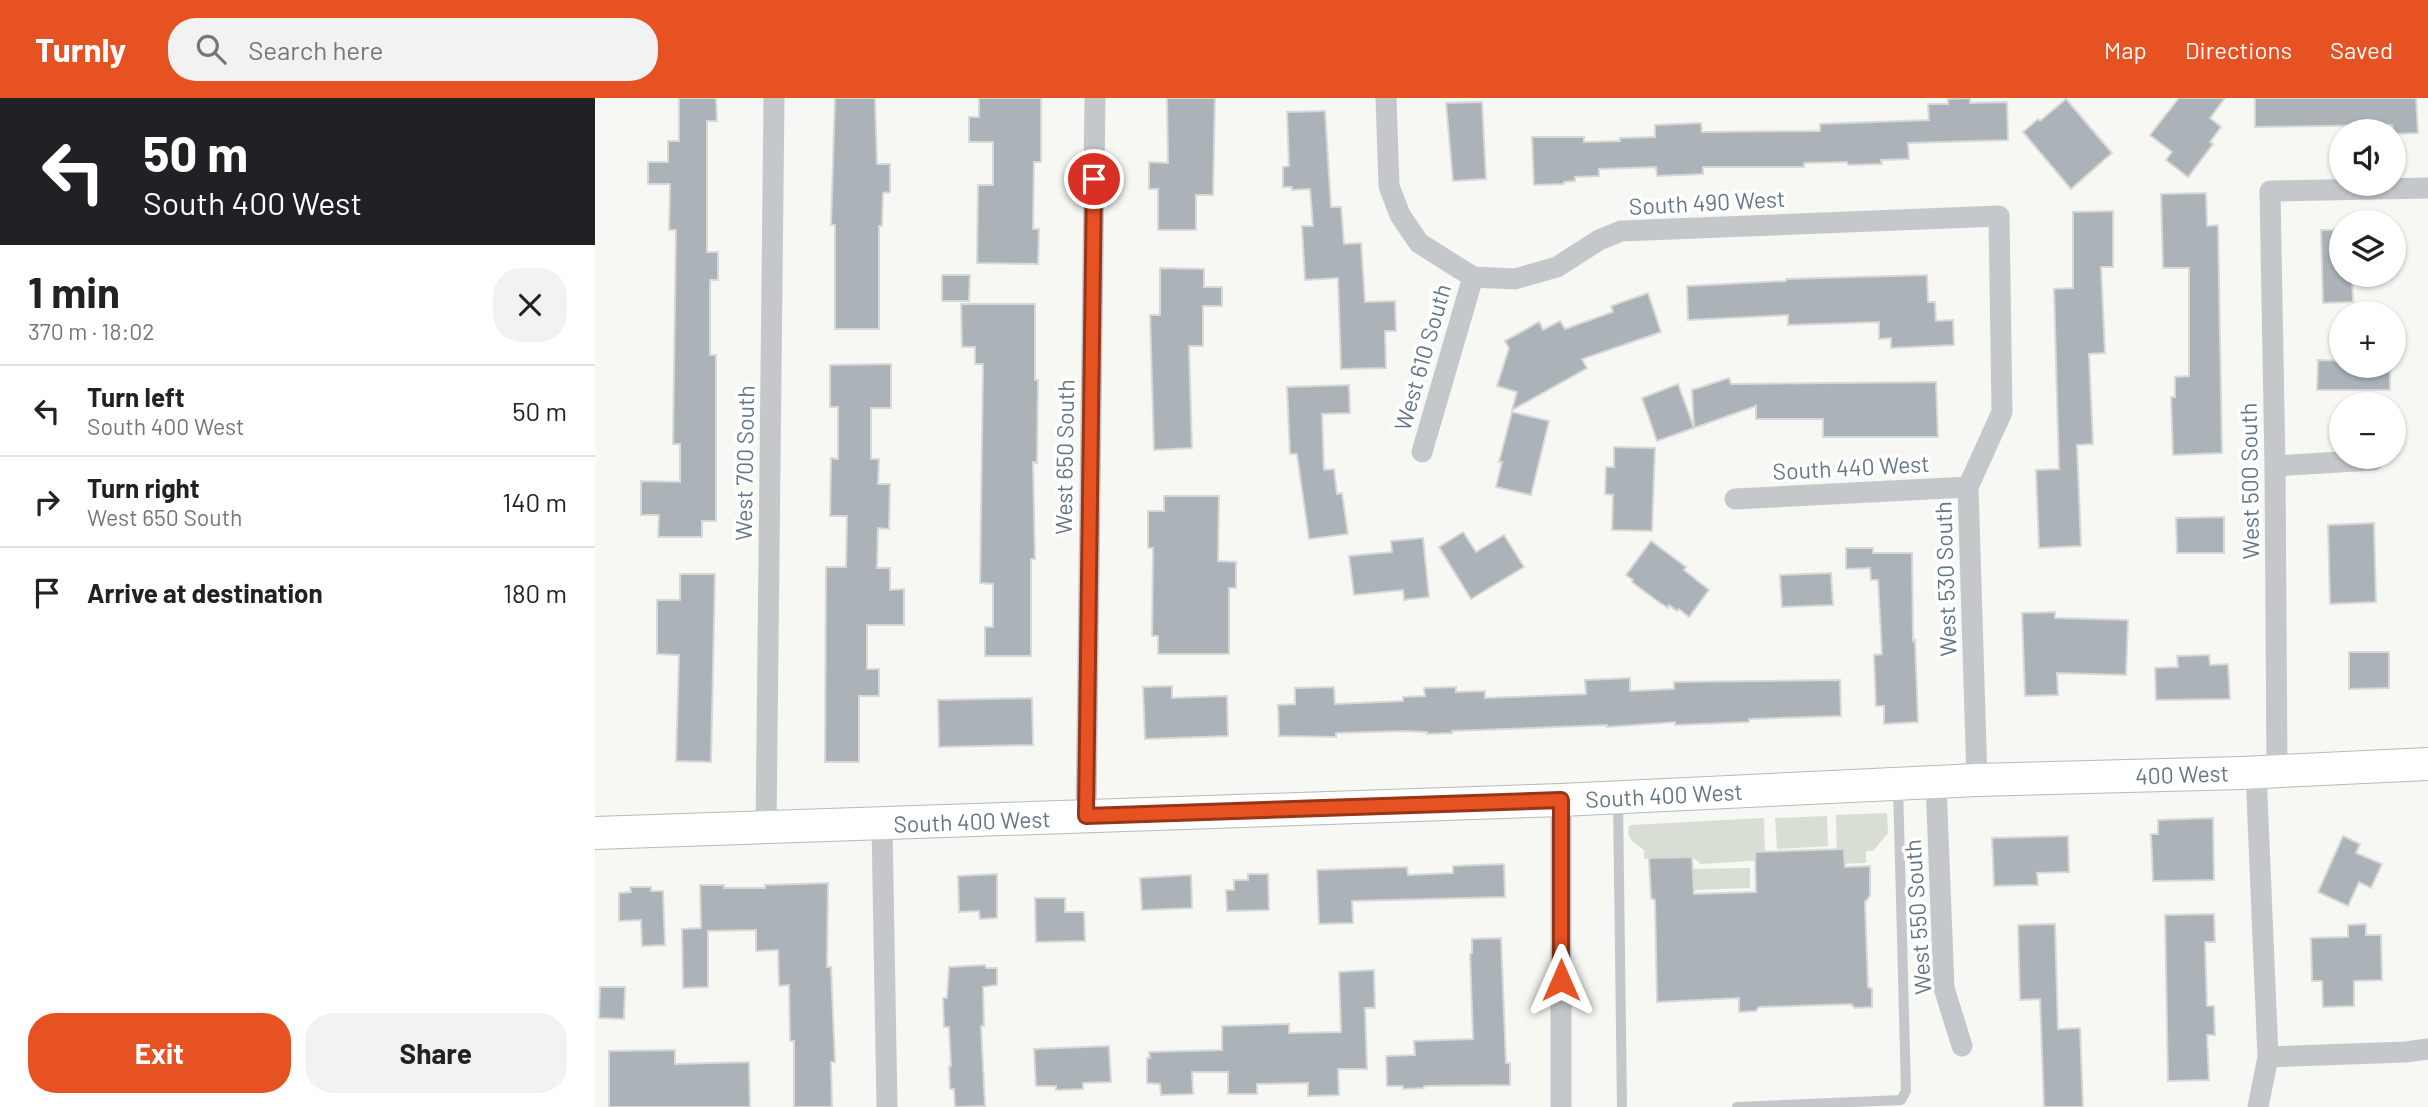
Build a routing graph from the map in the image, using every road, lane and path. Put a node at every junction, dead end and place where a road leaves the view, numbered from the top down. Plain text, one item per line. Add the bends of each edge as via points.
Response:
1 (774, 98) edge
2 (1095, 98) edge
3 (1386, 98) edge
4 (2428, 188) edge
5 (1999, 216) joint
6 (1473, 277) junction
7 (1422, 452) dead end
8 (2329, 463) edge
9 (2275, 466) junction
10 (1968, 488) junction
11 (1735, 499) dead end
12 (2428, 764) edge
13 (2266, 772) junction
14 (1977, 780) junction
15 (1936, 783) junction
16 (1898, 784) junction
17 (1618, 797) junction
18 (1561, 800) junction
19 (1086, 816) junction
20 (882, 825) junction
21 (766, 829) junction
22 (595, 833) edge
23 (1962, 1046) dead end
24 (2428, 1049) edge
25 (2268, 1057) junction
26 (887, 1107) edge
27 (1561, 1107) edge
28 (1622, 1107) edge
29 (1737, 1107) edge
30 (2258, 1107) edge

1 - 21 street, West 700 South
2 - 19 street, West 650 South
3 - 6 street, South 490 West via 1389,186 1399,215 1419,243
4 - 9 street, West 500 South via 2270,191
5 - 6 street, South 490 West via 1621,231 1557,267 1515,279
5 - 10 street, West 530 South via 2002,412
6 - 7 street, West 610 South
8 - 9 street
9 - 13 street, West 500 South
10 - 11 street, South 440 West
10 - 14 street, West 530 South
12 - 13 main road, 400 West
13 - 14 main road, 400 West
13 - 25 street, West 500 South
14 - 15 main road, 400 West
15 - 16 main road, South 400 West
15 - 23 street, West 550 South via 1944,988
16 - 17 main road, South 400 West
16 - 29 lane via 1906,1091 1901,1100
17 - 18 main road, South 400 West
17 - 28 lane
18 - 19 main road, South 400 West
18 - 27 street
19 - 20 main road, South 400 West
20 - 21 main road, South 400 West
20 - 26 street
21 - 22 main road, South 400 West
24 - 25 street
25 - 30 street, West 500 South

